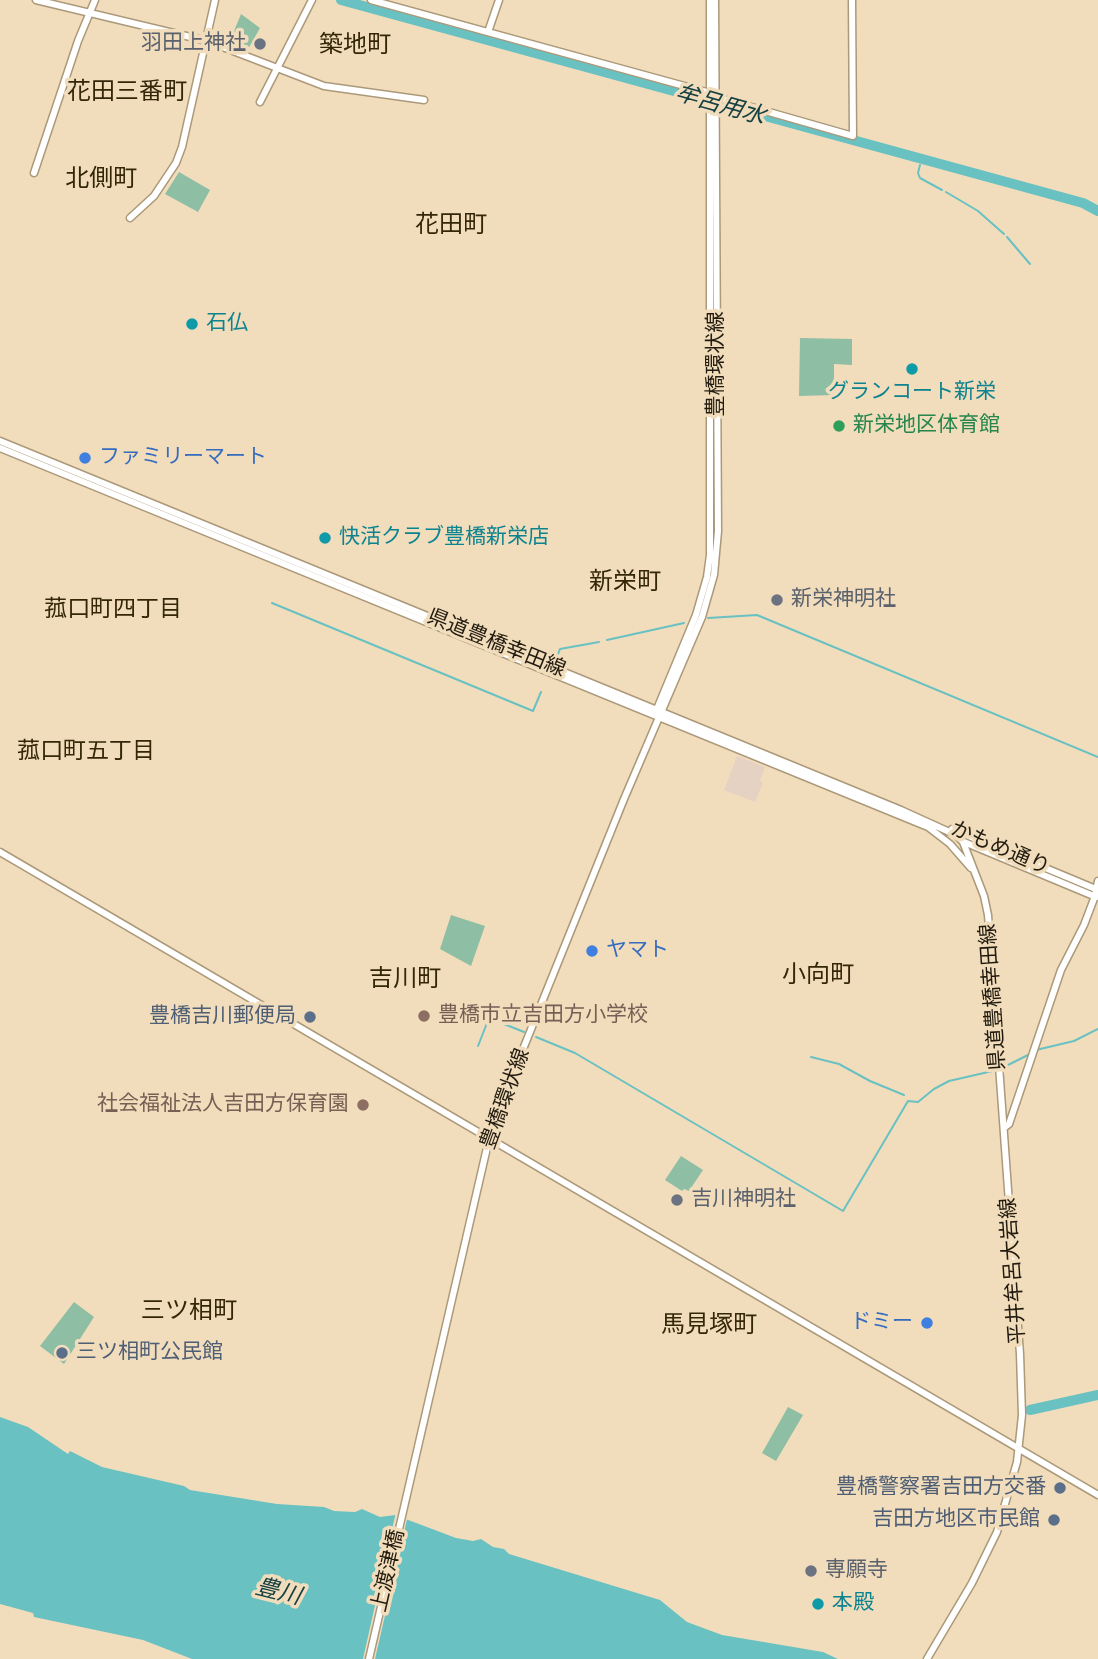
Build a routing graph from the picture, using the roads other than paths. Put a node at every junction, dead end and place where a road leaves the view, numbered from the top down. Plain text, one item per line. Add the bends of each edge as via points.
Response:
1 (36, 0) edge
2 (95, 0) edge
3 (215, 0) edge
4 (312, 0) edge
5 (371, 0) edge
6 (499, 0) edge
7 (710, 0) edge
8 (715, 0) edge
9 (852, 0) edge
10 (88, 12) junction
11 (488, 32) junction
12 (207, 41) junction
13 (277, 69) junction
14 (424, 100) dead end
15 (713, 100) junction
16 (260, 102) dead end
17 (34, 173) dead end
18 (130, 218) dead end
19 (0, 441) edge
20 (0, 448) edge
21 (659, 713) junction
22 (901, 810) junction
23 (928, 827) junction
24 (977, 839) junction
25 (963, 842) junction
26 (969, 848) junction
27 (0, 852) edge
28 (986, 852) junction
29 (972, 869) junction
30 (1098, 881) edge
31 (1097, 893) edge
32 (1004, 1128) junction
33 (488, 1140) junction
34 (1019, 1449) junction
35 (409, 1483) joint
36 (1098, 1495) edge
37 (369, 1659) edge
38 (927, 1659) edge

1 - 10 main road
2 - 10 main road
3 - 12 main road
4 - 13 main road
5 - 11 main road
6 - 11 main road
7 - 15 main road, 豊橋環状線
8 - 15 main road, 豊橋環状線
9 - 15 main road via 853,136
10 - 12 main road
10 - 17 main road
11 - 15 main road
12 - 13 main road
12 - 18 main road via 176,163 154,196
13 - 14 main road via 324,86
13 - 16 main road
15 - 21 main road, 豊橋環状線 via 710,555 708,577
19 - 21 main road, 県道豊橋幸田線
20 - 21 main road, 県道豊橋幸田線
21 - 22 main road, 県道豊橋幸田線
21 - 23 main road, 県道豊橋幸田線
21 - 33 main road, 豊橋環状線
22 - 24 main road, かもめ通り
22 - 25 main road, 県道豊橋幸田線
23 - 25 main road, かもめ通り
23 - 29 main road, 県道豊橋幸田線
24 - 26 main road
24 - 31 main road, かもめ通り
25 - 26 main road, かもめ通り
26 - 28 main road, かもめ通り
26 - 29 main road
27 - 33 main road
28 - 29 main road via 975,858
28 - 31 main road, かもめ通り
29 - 32 main road, 県道豊橋幸田線 via 988,915
30 - 31 main road, 平井牟呂大岩線
31 - 32 main road, 平井牟呂大岩線 via 1061,970
32 - 34 main road, 平井牟呂大岩線 via 1020,1354
33 - 34 main road
33 - 35 main road, 豊橋環状線
34 - 36 main road
34 - 38 main road, 平井牟呂大岩線 via 997,1532
35 - 37 main road, 上渡津橋

